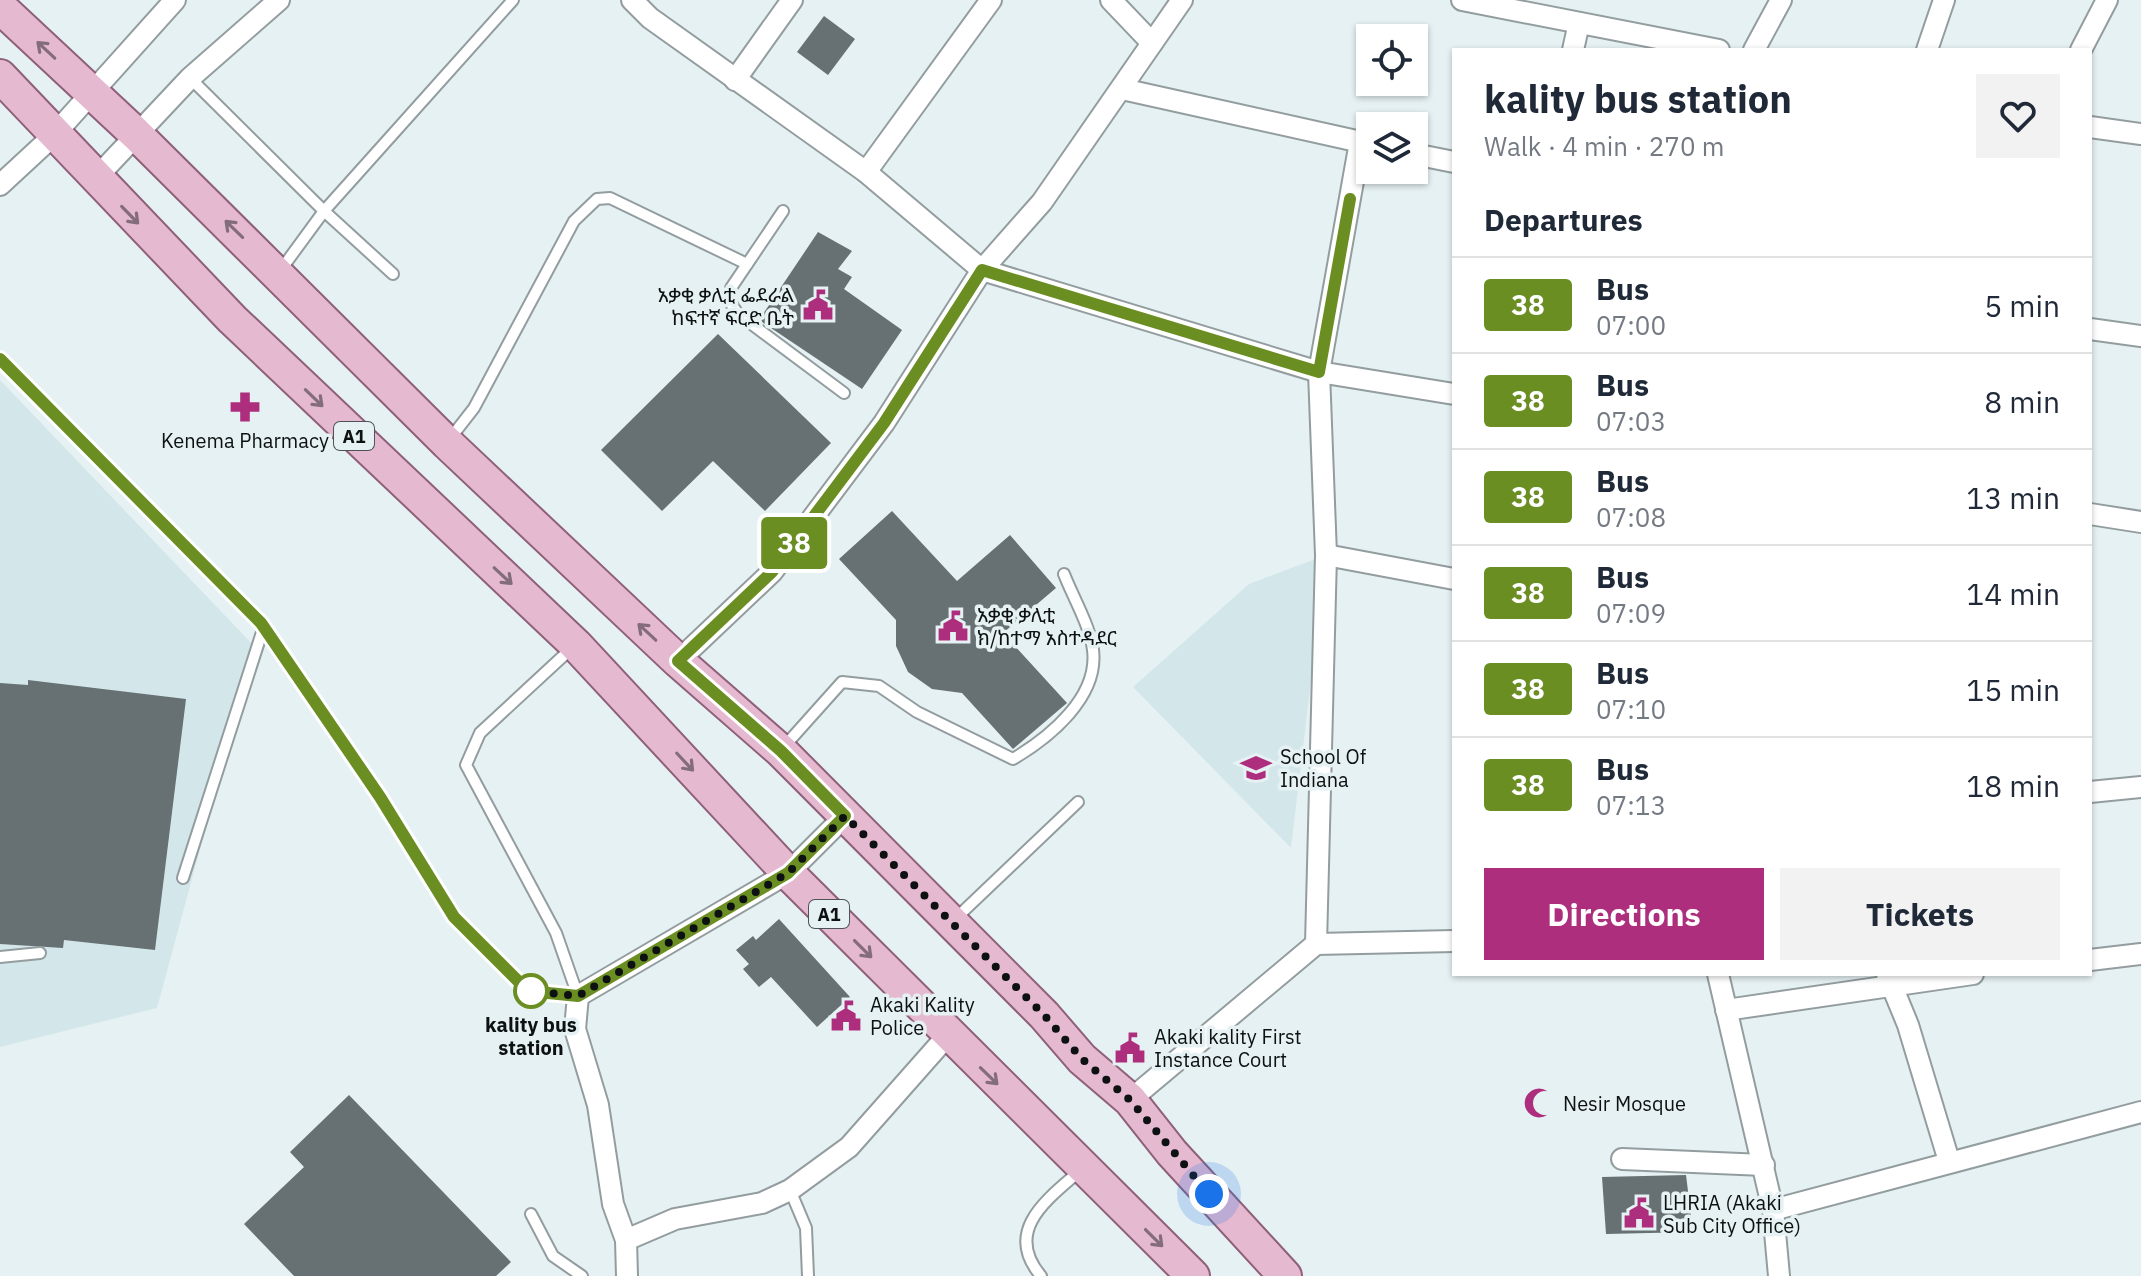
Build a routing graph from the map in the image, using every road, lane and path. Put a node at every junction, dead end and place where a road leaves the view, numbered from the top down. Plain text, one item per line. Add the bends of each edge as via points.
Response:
1 (175, 0) edge
2 (279, 0) edge
3 (513, 0) edge
4 (632, 0) edge
5 (792, 0) edge
6 (991, 0) edge
7 (1111, 0) edge
8 (1182, 0) edge
9 (1462, 0) edge
10 (1781, 0) edge
11 (1944, 0) edge
12 (2107, 0) edge
13 (0, 7) edge
14 (1579, 23) junction
15 (1152, 43) junction
16 (1573, 48) edge
17 (1709, 48) edge
18 (1755, 48) edge
19 (1928, 48) edge
20 (2082, 48) edge
21 (0, 76) edge
22 (190, 78) junction
23 (735, 80) junction
24 (1122, 89) junction
25 (92, 94) junction
26 (2092, 127) edge
27 (136, 134) junction
28 (2141, 134) edge
29 (53, 136) junction
30 (1356, 141) edge
31 (1428, 157) edge
32 (1452, 162) edge
33 (866, 172) junction
34 (95, 179) junction
35 (1357, 184) edge
36 (0, 185) edge
37 (324, 211) junction
38 (783, 211) dead end
39 (747, 264) junction
40 (982, 270) junction
41 (279, 273) junction
42 (393, 274) dead end
43 (2092, 329) edge
44 (2141, 336) edge
45 (0, 359) edge
46 (1319, 372) junction
47 (844, 393) dead end
48 (1452, 394) edge
49 (447, 443) junction
50 (2092, 514) edge
51 (2141, 522) edge
52 (1326, 555) junction
53 (1064, 574) dead end
54 (1452, 579) edge
55 (263, 629) junction
56 (576, 645) junction
57 (678, 661) junction
58 (781, 751) junction
59 (2141, 787) edge
60 (2092, 792) edge
61 (1078, 802) dead end
62 (845, 816) junction
63 (788, 873) junction
64 (183, 878) dead end
65 (952, 922) junction
66 (1452, 941) edge
67 (1316, 944) junction
68 (40, 953) dead end
69 (2141, 954) edge
70 (0, 957) edge
71 (2092, 960) edge
72 (1718, 976) edge
73 (1939, 976) edge
74 (1888, 979) edge
75 (578, 996) junction
76 (1726, 1010) junction
77 (948, 1035) junction
78 (1130, 1100) junction
79 (2141, 1112) edge
80 (1622, 1159) dead end
81 (1949, 1161) junction
82 (1764, 1165) junction
83 (1083, 1168) junction
84 (790, 1190) junction
85 (1773, 1210) junction
86 (531, 1214) dead end
87 (626, 1240) junction
88 (582, 1276) edge
89 (627, 1276) edge
90 (808, 1276) edge
91 (1041, 1276) edge
92 (1193, 1276) edge
93 (1285, 1276) edge
94 (1779, 1276) edge

1 - 25 street
2 - 22 street
3 - 37 lane
4 - 23 street
5 - 23 street
6 - 33 street
7 - 15 street
8 - 15 street
9 - 14 street
10 - 18 street
11 - 19 street
12 - 20 street
25 -> 13 main road
14 - 16 street
14 - 17 street
15 - 24 street
21 - 29 main road, A1
22 - 27 street
22 - 37 lane
23 - 33 street
24 - 30 street
24 - 40 street via 1042,202
25 - 27 main road
25 - 29 street
26 - 28 street
27 - 34 street
41 -> 27 main road
29 - 34 main road, A1
29 - 36 street
31 - 32 street
33 - 40 street
34 -> 56 main road, A1 via 232,319
35 - 46 street
37 - 41 lane
37 - 42 lane
38 - 39 lane
39 - 47 lane via 731,288 730,302 738,314
39 - 49 lane via 610,198 597,199 574,221 474,408
40 - 46 street
40 - 57 street via 884,423 772,572
41 - 49 main road
43 - 44 street
45 - 55 lane
46 - 48 street
46 - 52 street
57 -> 49 main road
50 - 51 street
52 - 54 street
52 - 67 street
53 - 58 lane via 1094,649 1089,690 1038,744 1013,759 917,712 879,686 842,682
55 - 64 lane
55 - 75 lane via 380,797 454,917 528,991
56 -> 63 main road, A1
56 - 75 lane via 480,733 466,765 556,933
57 - 58 main road
58 - 62 main road
59 - 60 street
61 - 65 lane
62 - 63 street
62 - 65 main road
63 - 75 street
63 -> 77 main road, A1
65 - 78 main road via 1082,1059
66 - 67 street
67 - 78 street
68 - 70 lane
69 - 71 street
72 - 76 street
73 - 74 street
74 - 76 street
74 - 81 street via 1908,1025
75 - 87 street via 575,1029 598,1105 613,1204
76 - 82 street
77 -> 83 main road, A1
77 - 84 street via 849,1147
78 - 93 main road
79 - 81 street
80 - 82 street
81 - 85 street
82 - 85 street
83 - 91 lane via 1034,1211 1026,1233 1032,1265
83 -> 92 main road, A1
84 - 87 street via 762,1203 675,1219
84 - 90 lane via 806,1228
85 - 94 street
86 - 88 lane via 553,1256
87 - 89 street

